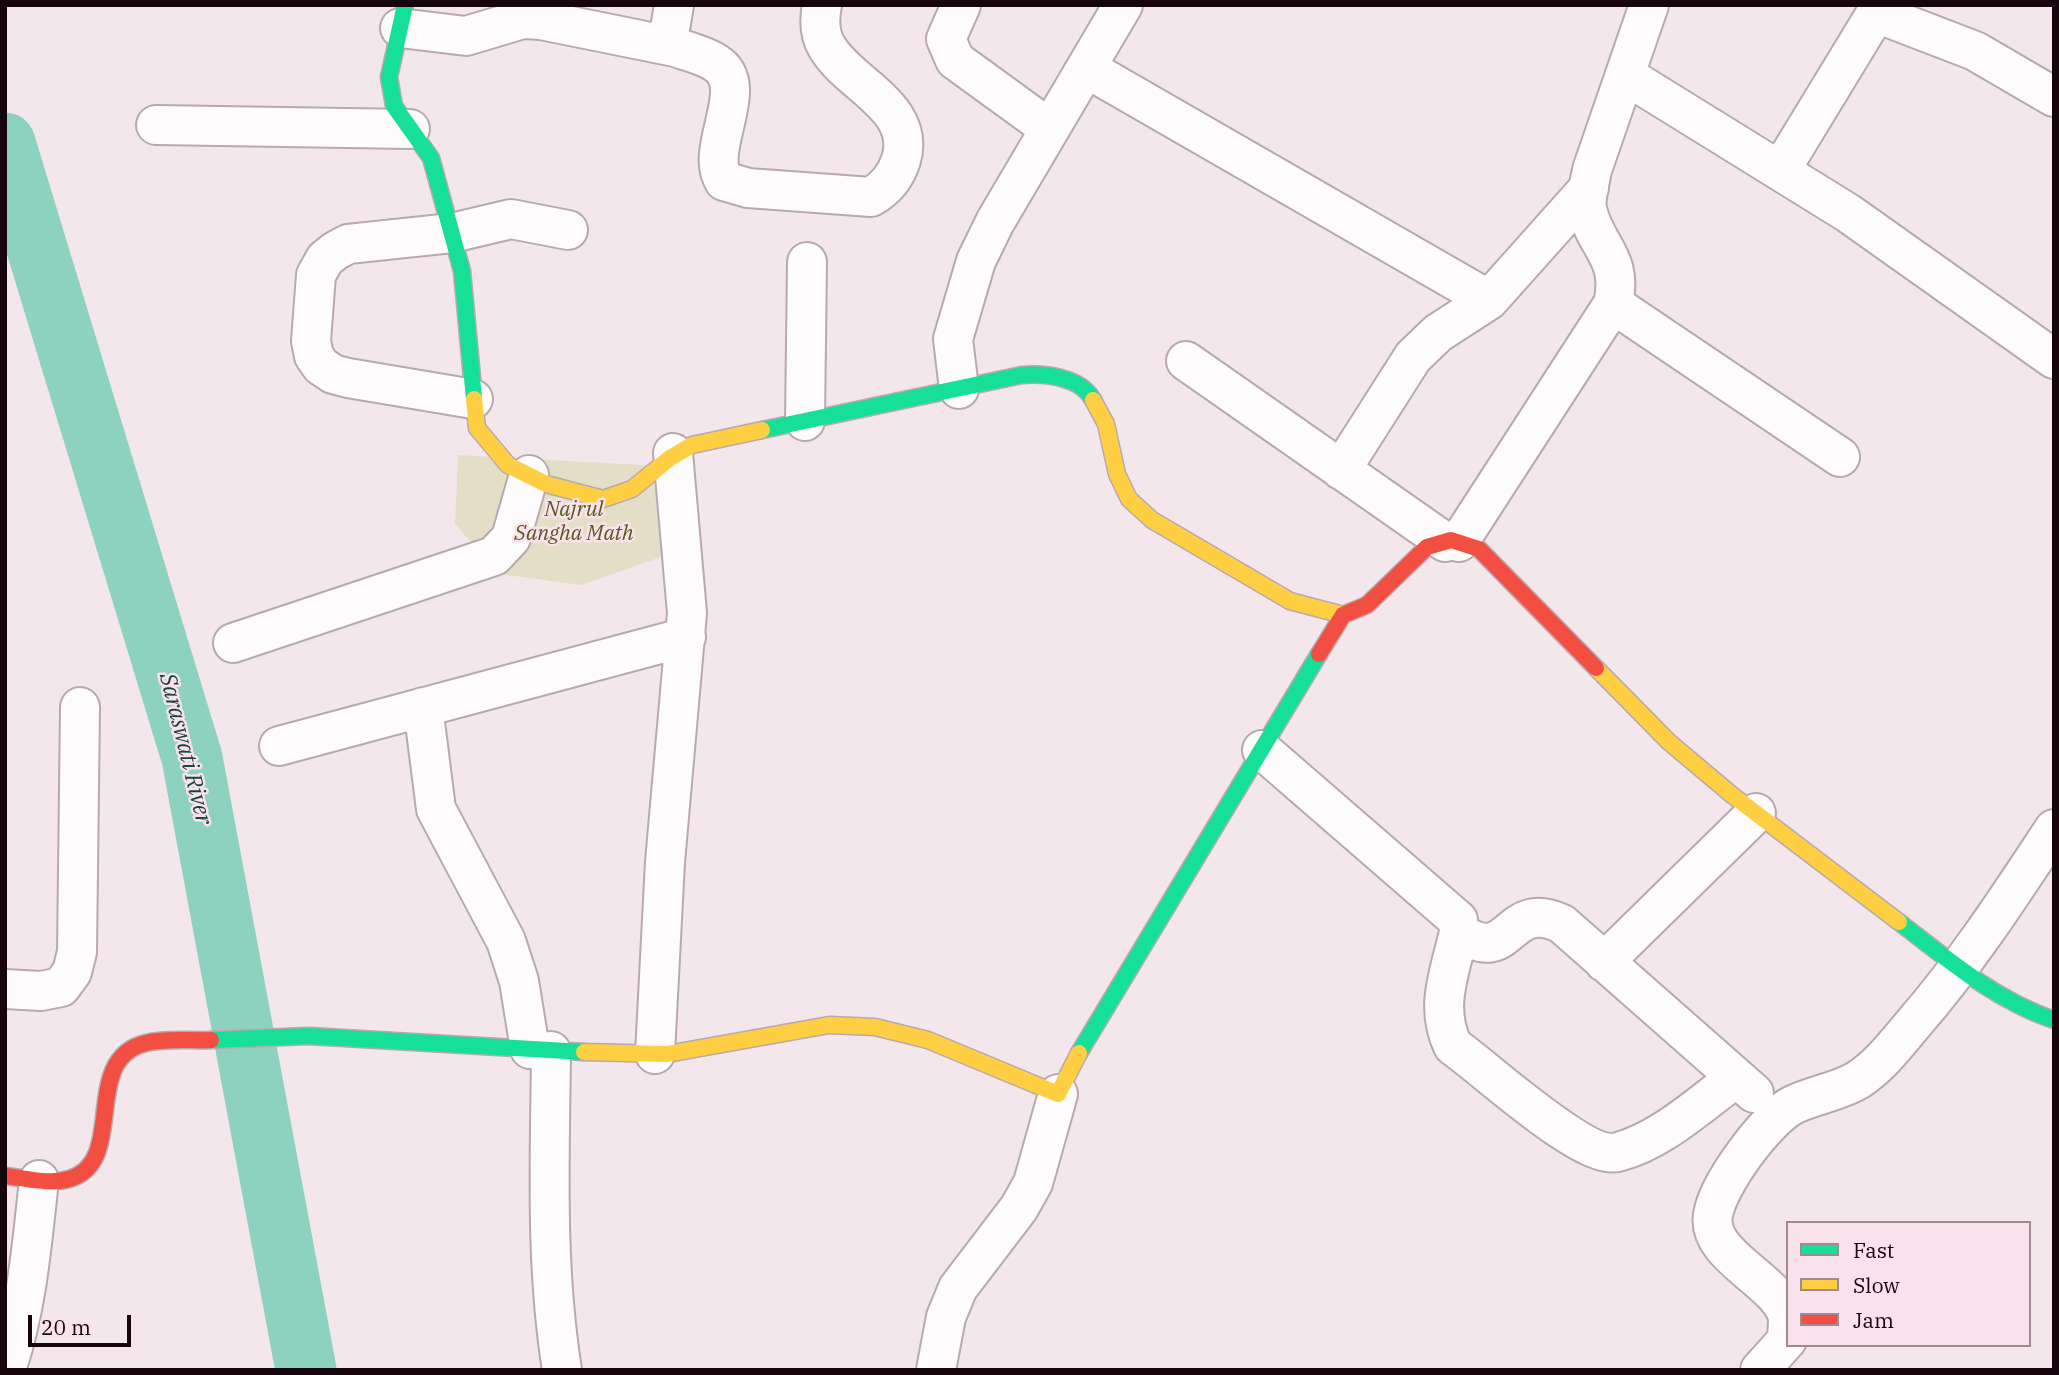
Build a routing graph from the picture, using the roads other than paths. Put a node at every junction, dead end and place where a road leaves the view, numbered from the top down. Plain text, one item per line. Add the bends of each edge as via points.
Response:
1 (674, 5) edge
2 (822, 5) edge
3 (961, 5) edge
4 (1123, 5) edge
5 (1649, 5) edge
6 (1878, 9) edge
7 (402, 16) edge
8 (675, 47) junction
9 (1086, 68) junction
10 (1625, 75) junction
11 (2054, 97) edge
12 (156, 125) dead end
13 (410, 129) junction
14 (1050, 129) junction
15 (1780, 171) junction
16 (1589, 188) junction
17 (568, 230) dead end
18 (452, 233) junction
19 (807, 262) dead end
20 (1489, 300) junction
21 (1613, 304) junction
22 (2054, 359) edge
23 (1186, 361) dead end
24 (958, 389) junction
25 (473, 399) junction
26 (805, 421) junction
27 (673, 453) junction
28 (1840, 457) dead end
29 (1340, 470) junction
30 (529, 475) junction
31 (1452, 542) junction
32 (1343, 615) junction
33 (686, 637) junction
34 (233, 643) dead end
35 (80, 707) dead end
36 (423, 708) junction
37 (279, 746) dead end
38 (1262, 750) junction
39 (1756, 813) junction
40 (2054, 829) edge
41 (1459, 932) junction
42 (1604, 962) junction
43 (1961, 969) junction
44 (5, 989) edge
45 (2054, 1020) edge
46 (541, 1050) junction
47 (655, 1054) junction
48 (1736, 1078) junction
49 (1058, 1094) junction
50 (1779, 1114) junction
51 (22, 1178) edge
52 (1786, 1312) edge
53 (1786, 1341) edge
54 (6, 1370) edge
55 (562, 1370) edge
56 (936, 1370) edge
57 (1760, 1370) edge

1 - 8 street via 669,35
2 - 8 street via 821,36 829,50 896,118 902,132 898,170 882,191 871,197 741,187 724,181 718,172 718,158 731,90 727,74 718,64
3 - 14 street via 946,39 955,60
4 - 9 street
5 - 10 street
6 - 11 street via 1975,51
6 - 15 street
7 - 8 street via 466,36 505,23 541,20
7 - 13 street via 389,77 394,106
9 - 14 street
9 - 20 street
10 - 15 street
10 - 16 street
12 - 13 street
13 - 18 street via 431,158
14 - 24 street via 995,222 967,288 953,339
15 - 22 street via 1848,213
16 - 20 street
16 - 21 street via 1587,209 1615,269
17 - 18 street via 511,219
18 - 25 street via 462,271
18 - 25 street via 348,244 335,251 316,275 311,341 314,356 333,374
19 - 26 street
20 - 29 street via 1438,333 1413,357
21 - 28 street
21 - 31 street
23 - 29 street
24 - 26 street
24 - 32 street via 1049,373 1089,392 1106,424 1116,474 1129,499 1152,520 1290,601
25 - 30 street via 474,420 482,437 513,469
26 - 27 street
27 - 30 street via 635,487 610,500 587,498
27 - 33 street
29 - 31 street
30 - 34 street via 511,538 494,556
31 - 32 street via 1427,547 1367,606
31 - 39 street via 1479,549 1669,742
32 - 38 street
33 - 36 street
33 - 47 street via 665,862
35 - 44 street via 77,952 72,972 61,987
36 - 37 street
36 - 46 street via 436,810 506,941
38 - 41 street via 1452,913
38 - 49 street
39 - 42 street
39 - 43 street
40 - 43 street
41 - 42 street via 1483,944 1503,938 1521,921 1535,916 1550,918
41 - 48 street via 1442,1010 1453,1046 1588,1148 1614,1153 1645,1142
42 - 48 street
43 - 45 street
43 - 50 street via 1881,1061 1857,1081
46 - 47 street
46 - 51 street via 309,1036 145,1043 126,1050 115,1063 108,1080 100,1143 91,1165 75,1177
46 - 55 street via 552,1304
47 - 49 street via 829,1025 875,1027 928,1040
48 - 50 street
49 - 56 street via 1033,1183 958,1288 946,1317
50 - 52 street via 1762,1128 1720,1194 1712,1216 1715,1234 1727,1250 1778,1298
51 - 54 street via 29,1276
53 - 57 street

